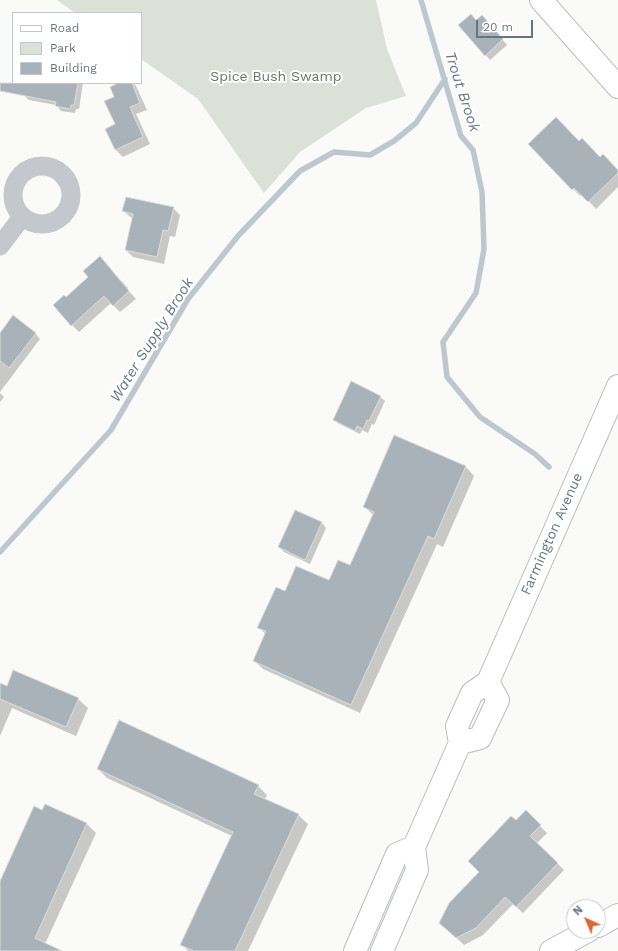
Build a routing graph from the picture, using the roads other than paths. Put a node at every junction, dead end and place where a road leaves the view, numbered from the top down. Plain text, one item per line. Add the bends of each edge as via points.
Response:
1 (541, 0) edge
2 (618, 87) edge
3 (22, 217) dead end
4 (0, 246) edge
5 (618, 386) edge
6 (414, 847) junction
7 (618, 915) edge
8 (606, 922) edge
9 (573, 939) edge
10 (355, 951) edge
11 (382, 951) edge
12 (551, 951) edge

1 - 2 main road
3 - 4 street
5 - 6 main road, Farmington Avenue via 488,682 498,700 480,738 460,743
6 - 10 main road via 397,854
6 - 11 main road via 418,870
7 - 8 main road
9 - 12 main road

